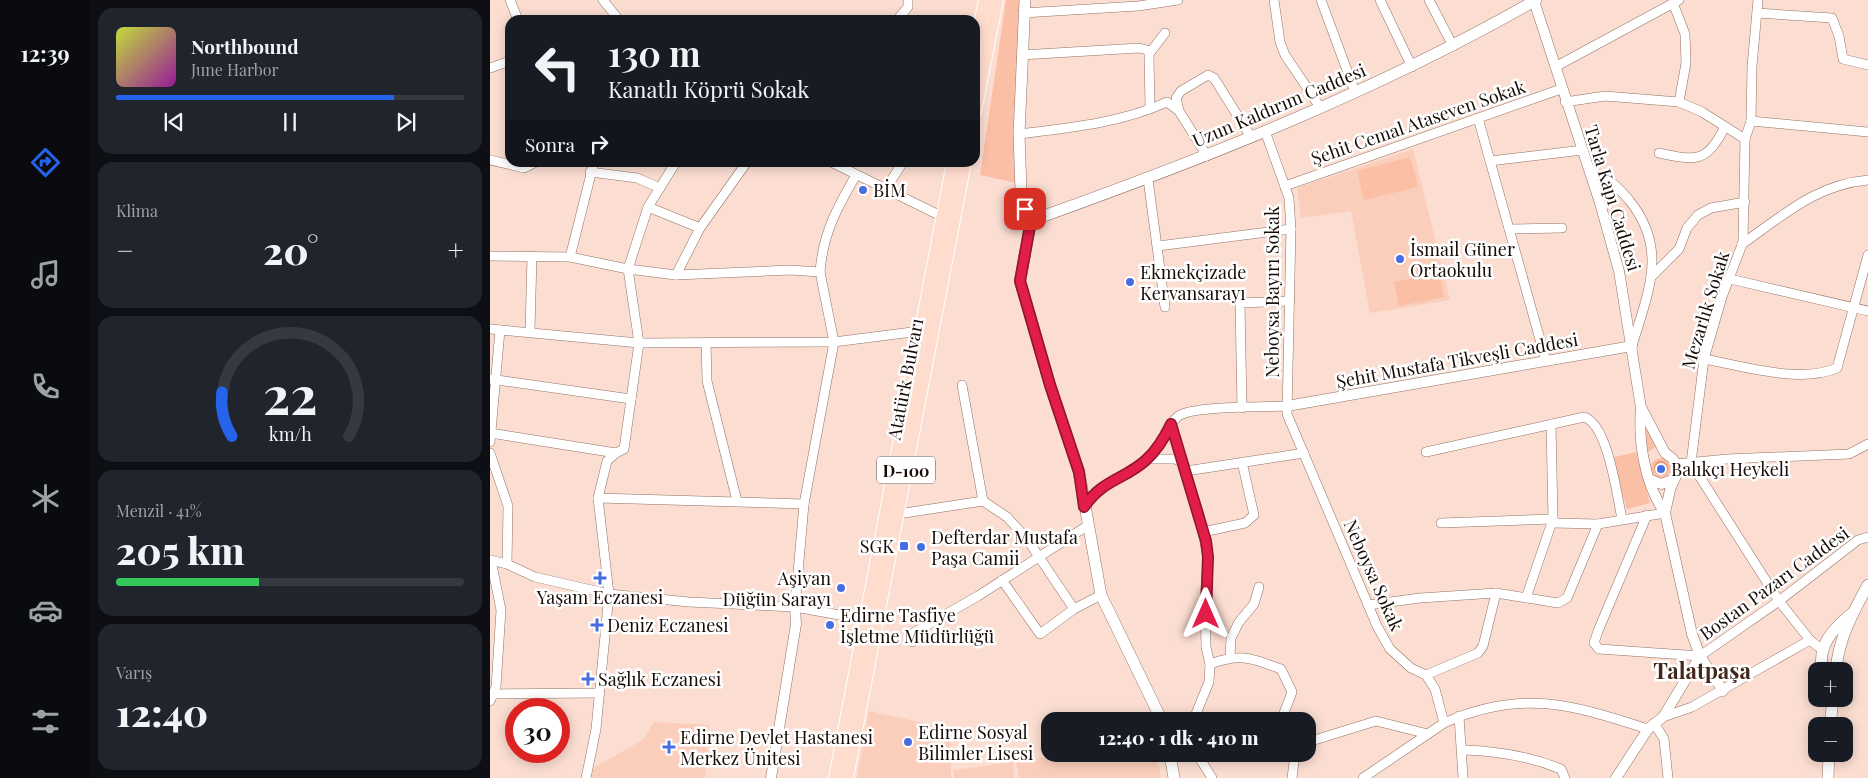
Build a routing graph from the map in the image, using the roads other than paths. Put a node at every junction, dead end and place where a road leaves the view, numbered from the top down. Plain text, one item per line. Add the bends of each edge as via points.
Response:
1 (908, 0) edge
2 (984, 0) edge
3 (997, 0) edge
4 (1025, 0) edge
5 (1178, 0) edge
6 (1274, 0) edge
7 (1321, 0) edge
8 (1380, 0) edge
9 (1430, 0) edge
10 (1534, 0) edge
11 (1758, 0) edge
12 (511, 1) edge
13 (608, 1) edge
14 (1676, 2) edge
15 (1023, 13) junction
16 (1757, 13) junction
17 (516, 15) edge
18 (614, 15) edge
19 (901, 15) edge
20 (980, 21) edge
21 (1165, 33) dead end
22 (1453, 46) junction
23 (1151, 51) junction
24 (1021, 55) junction
25 (505, 62) edge
26 (1868, 65) edge
27 (1412, 67) junction
28 (1555, 67) junction
29 (490, 68) edge
30 (980, 87) edge
31 (1562, 89) junction
32 (1355, 92) junction
33 (1565, 102) junction
34 (1679, 102) junction
35 (1320, 107) junction
36 (1150, 110) junction
37 (1179, 111) junction
38 (1478, 118) junction
39 (1751, 121) junction
40 (1725, 127) junction
41 (1265, 131) junction
42 (1868, 132) edge
43 (1019, 134) junction
44 (1251, 137) junction
45 (1745, 139) junction
46 (1583, 150) junction
47 (1659, 153) dead end
48 (1207, 156) junction
49 (490, 160) edge
50 (1490, 161) junction
51 (505, 164) edge
52 (592, 167) edge
53 (673, 167) edge
54 (743, 167) edge
55 (841, 167) edge
56 (900, 167) edge
57 (952, 167) edge
58 (964, 167) edge
59 (1590, 171) junction
60 (590, 172) junction
61 (856, 175) junction
62 (1148, 179) junction
63 (1868, 180) edge
64 (1285, 186) junction
65 (660, 188) junction
66 (885, 190) junction
67 (1745, 202) junction
68 (648, 207) junction
69 (943, 216) junction
70 (1030, 226) junction
71 (700, 228) junction
72 (1562, 228) dead end
73 (1291, 229) junction
74 (1509, 229) junction
75 (1742, 244) junction
76 (1158, 246) junction
77 (1868, 255) edge
78 (490, 256) edge
79 (532, 256) junction
80 (570, 257) junction
81 (628, 269) junction
82 (820, 272) junction
83 (676, 275) junction
84 (1651, 277) junction
85 (1730, 279) junction
86 (1290, 301) junction
87 (1854, 306) junction
88 (1165, 307) dead end
89 (1868, 311) edge
90 (490, 329) edge
91 (500, 330) junction
92 (530, 331) junction
93 (920, 331) junction
94 (706, 342) junction
95 (834, 342) junction
96 (639, 343) junction
97 (1632, 346) junction
98 (1704, 358) junction
99 (1546, 361) junction
100 (493, 379) edge
101 (962, 385) dead end
102 (631, 399) junction
103 (1287, 406) junction
104 (1242, 408) junction
105 (1641, 408) junction
106 (1171, 424) junction
107 (1551, 424) junction
108 (490, 436) edge
109 (1868, 444) edge
110 (1426, 452) dead end
111 (490, 453) edge
112 (616, 453) junction
113 (1304, 453) junction
114 (1665, 453) junction
115 (1146, 460) junction
116 (1242, 462) junction
117 (1691, 463) junction
118 (1645, 464) junction
119 (1676, 464) junction
120 (1184, 467) junction
121 (1649, 478) junction
122 (1675, 479) junction
123 (598, 498) junction
124 (737, 501) junction
125 (983, 501) junction
126 (804, 504) junction
127 (1084, 507) junction
128 (1665, 513) junction
129 (898, 514) junction
130 (1647, 516) junction
131 (1622, 519) junction
132 (1552, 521) junction
133 (1441, 523) dead end
134 (1598, 524) junction
135 (1087, 526) junction
136 (1203, 532) junction
137 (1868, 537) edge
138 (1038, 556) junction
139 (490, 560) edge
140 (507, 564) junction
141 (1002, 580) junction
142 (1868, 585) edge
143 (1259, 587) dead end
144 (1496, 593) junction
145 (610, 594) junction
146 (1101, 595) junction
147 (1526, 598) junction
148 (1779, 602) junction
149 (1368, 605) junction
150 (795, 607) junction
151 (1074, 609) junction
152 (1852, 613) junction
153 (867, 620) junction
154 (1810, 640) junction
155 (912, 642) dead end
156 (1821, 654) junction
157 (1700, 656) junction
158 (1230, 658) junction
159 (1821, 662) edge
160 (1826, 662) edge
161 (1837, 662) edge
162 (1837, 662) edge
163 (1210, 664) junction
164 (1426, 675) junction
165 (1723, 691) junction
166 (600, 693) junction
167 (492, 697) edge
168 (1158, 712) edge
169 (1197, 712) edge
170 (1284, 712) edge
171 (1459, 716) junction
172 (1663, 717) junction
173 (1444, 723) junction
174 (1651, 726) junction
175 (1428, 734) junction
176 (1316, 740) edge
177 (1463, 750) junction
178 (1171, 762) edge
179 (1202, 762) edge
180 (1294, 762) edge
181 (1829, 762) edge
182 (586, 778) edge
183 (771, 778) edge
184 (835, 778) edge
185 (847, 778) edge
186 (1174, 778) edge
187 (1212, 778) edge
188 (1292, 778) edge
189 (1364, 778) edge
190 (1464, 778) edge
191 (1565, 778) edge
192 (1616, 778) edge
193 (1668, 778) edge
194 (1828, 778) edge

1 - 19 street via 908,7
2 - 20 main road
3 - 30 main road
4 - 15 main road
5 - 15 street via 1138,6
6 - 35 street via 1285,55
7 - 32 street
8 - 27 street
9 - 22 street
10 - 22 main road, Uzun Kaldırım Caddesi
10 - 28 street, Tarla Kapı Caddesi
11 - 16 street, Mezarlık Sokak
12 - 17 street
13 - 18 street
14 - 28 street
14 - 34 street via 1685,34 1686,63
15 - 24 main road
16 - 26 street via 1832,18 1843,59
16 - 39 street, Mezarlık Sokak
21 - 23 street
22 - 27 main road, Uzun Kaldırım Caddesi
23 - 24 street via 1139,48
23 - 36 street
24 - 43 main road
25 - 29 street
27 - 32 main road, Uzun Kaldırım Caddesi
28 - 31 street, Tarla Kapı Caddesi
31 - 33 street, Tarla Kapı Caddesi
31 - 38 street, Şehit Cemal Ataseven Sokak
32 - 35 main road, Uzun Kaldırım Caddesi
33 - 34 street via 1605,96
33 - 46 street, Tarla Kapı Caddesi
34 - 40 street
35 - 41 main road, Uzun Kaldırım Caddesi
36 - 37 street via 1167,102
36 - 43 street via 1079,126
37 - 44 street via 1176,98 1181,91 1208,75 1214,78
37 - 48 street
38 - 50 street
38 - 64 street, Şehit Cemal Ataseven Sokak
39 - 42 street
39 - 45 street, Mezarlık Sokak
40 - 45 street
40 - 47 street via 1714,147 1696,158
41 - 44 main road, Uzun Kaldırım Caddesi
41 - 64 street, Neboysa Bayırı Sokak
43 - 70 main road via 1021,191
44 - 48 main road, Uzun Kaldırım Caddesi
45 - 67 street, Mezarlık Sokak
46 - 50 street
46 - 59 street, Tarla Kapı Caddesi
48 - 62 main road, Uzun Kaldırım Caddesi
49 - 51 street
50 - 74 street
52 - 60 street
53 - 65 street
54 - 71 street
55 - 61 street
56 - 66 street
57 - 69 main road, Atatürk Bulvarı / D-100
58 - 129 main road, Atatürk Bulvarı / D-100
59 - 84 street via 1602,174 1617,186 1642,220 1653,255
59 - 97 street, Tarla Kapı Caddesi via 1619,271
60 - 65 street via 637,178
60 - 80 street
61 - 66 street
61 - 82 street via 830,222
62 - 70 main road, Uzun Kaldırım Caddesi via 1041,217
62 - 76 street
63 - 75 street via 1834,186 1814,194
64 - 73 street, Neboysa Bayırı Sokak
65 - 68 street
66 - 69 street
67 - 75 street, Mezarlık Sokak
67 - 84 street via 1712,208 1698,216 1687,228 1679,249
68 - 71 street
68 - 81 street
69 - 93 main road, Atatürk Bulvarı / D-100
70 - 127 main road via 1020,281 1079,472
71 - 83 street
72 - 74 street
73 - 76 street
73 - 86 street, Neboysa Bayırı Sokak
74 - 99 street
75 - 85 street, Mezarlık Sokak
76 - 88 street
77 - 87 street
78 - 79 street
79 - 80 street
79 - 92 street
80 - 81 street
81 - 83 street
81 - 96 street
82 - 83 street via 790,270
82 - 95 street
84 - 97 street
85 - 87 street
85 - 98 street, Mezarlık Sokak
86 - 103 street, Neboysa Bayırı Sokak
86 - 104 street via 1240,304
87 - 89 street
87 - 98 street via 1840,360 1837,368 1830,371 1787,374
90 - 91 street
91 - 92 street
91 - 100 street
92 - 96 street
93 - 95 street
93 - 153 main road, Atatürk Bulvarı / D-100
94 - 95 street
94 - 96 street
94 - 124 street via 707,380
95 - 126 street
96 - 102 street
97 - 99 street, Şehit Mustafa Tikveşli Caddesi
97 - 105 street, Tarla Kapı Caddesi
98 - 117 street, Mezarlık Sokak
99 - 103 street, Şehit Mustafa Tikveşli Caddesi
100 - 102 street
100 - 108 street
101 - 125 street
102 - 112 street via 624,449
103 - 104 street
103 - 113 street, Neboysa Bayırı Sokak via 1287,414
104 - 106 street via 1180,415
105 - 114 street, Tarla Kapı Caddesi
105 - 118 street, Tarla Kapı Caddesi
106 - 115 street via 1164,440
106 - 120 street
107 - 110 street
107 - 131 street via 1584,417 1596,425 1604,444
107 - 132 street
108 - 112 street
109 - 117 street via 1849,454
111 - 140 street via 508,506
112 - 123 street via 608,460
113 - 116 street
113 - 149 street, Neboysa Sokak
114 - 118 street via 1652,454
114 - 119 street, Tarla Kapı Caddesi
115 - 120 street via 1175,459
115 - 127 street via 1108,482
116 - 120 street
116 - 136 street via 1254,515 1245,523
117 - 119 street
117 - 148 street
118 - 121 street, Tarla Kapı Caddesi
119 - 122 street, Tarla Kapı Caddesi
120 - 136 street
121 - 122 street via 1661,484
121 - 128 street, Tarla Kapı Caddesi
122 - 128 street, Tarla Kapı Caddesi
123 - 124 street
123 - 145 street
124 - 126 street
125 - 129 street
125 - 138 street via 1007,517
126 - 150 street
127 - 135 main road
128 - 130 street
128 - 157 street, Tarla Kapı Caddesi via 1692,634
129 - 185 main road, Atatürk Bulvarı / D-100
130 - 131 street
130 - 157 street via 1594,643 1599,649
131 - 134 street
132 - 133 street
132 - 134 street
132 - 147 street
134 - 147 street via 1567,598 1558,603
135 - 138 street
135 - 146 main road
136 - 163 street via 1208,557 1205,598 1206,647
137 - 148 street, Bostan Pazarı Caddesi via 1858,540
138 - 141 street
138 - 151 street
139 - 140 street
139 - 167 street via 501,610 496,687
140 - 145 street via 535,577
141 - 151 street via 1040,634
141 - 155 street via 916,632
142 - 152 main road
143 - 158 street via 1254,604 1231,638
144 - 147 street
144 - 149 street
144 - 164 street via 1483,646 1478,652
145 - 150 street
145 - 166 street
146 - 151 street
146 - 168 main road
148 - 154 street
148 - 157 street, Bostan Pazarı Caddesi
149 - 164 street, Neboysa Sokak via 1390,649 1410,668
150 - 153 street
150 - 183 street via 796,624
152 - 156 main road via 1842,622
152 - 161 main road
153 - 184 main road, Atatürk Bulvarı / D-100
154 - 156 street
154 - 165 street
156 - 159 main road
156 - 160 main road
156 - 162 main road via 1831,646
157 - 165 street, Bostan Pazarı Caddesi
157 - 172 street, Bostan Pazarı Caddesi
158 - 163 street
158 - 170 street via 1250,658 1281,669 1292,692
163 - 169 street via 1210,682
164 - 173 street via 1435,689
165 - 172 street via 1692,708
166 - 167 street
166 - 182 street
171 - 173 street
171 - 174 street via 1506,704 1545,702
171 - 177 street
172 - 174 street, Bostan Pazarı Caddesi
173 - 175 street
174 - 192 street, Bostan Pazarı Caddesi
174 - 193 street via 1664,739
175 - 176 street via 1376,721
175 - 189 street
177 - 190 street
177 - 191 street via 1526,756 1561,769
178 - 186 main road
179 - 187 street
180 - 188 street
181 - 194 main road

